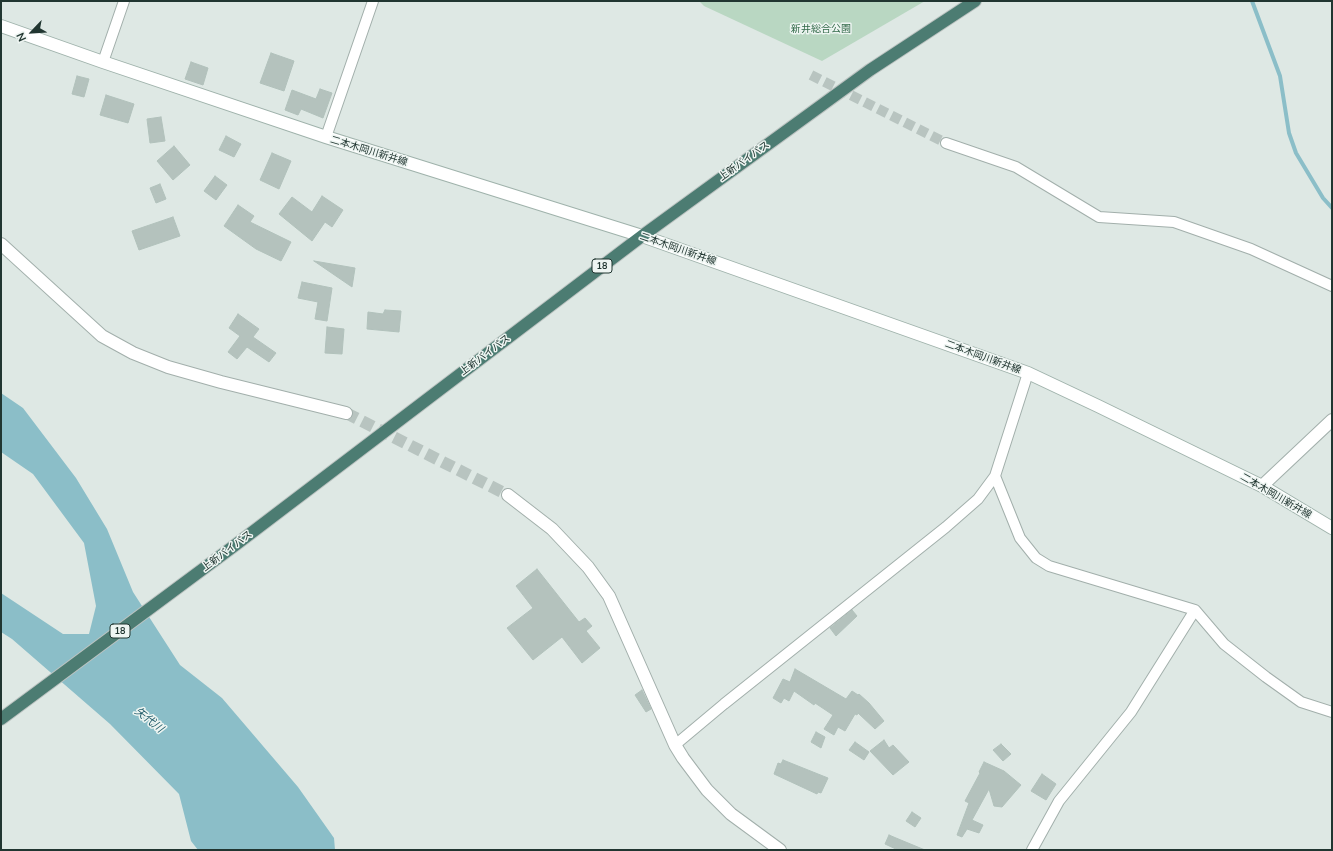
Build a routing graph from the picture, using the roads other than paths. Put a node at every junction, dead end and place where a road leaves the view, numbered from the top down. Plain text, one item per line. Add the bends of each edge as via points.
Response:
1 (124, 1) edge
2 (373, 1) edge
3 (975, 1) edge
4 (1, 26) edge
5 (103, 62) junction
6 (326, 137) junction
7 (946, 143) tunnel mouth
8 (642, 236) junction
9 (1, 244) edge
10 (1332, 286) edge
11 (1028, 374) junction
12 (346, 413) tunnel mouth
13 (1332, 420) edge
14 (995, 476) junction
15 (1262, 486) junction
16 (508, 495) tunnel mouth
17 (1332, 528) edge
18 (1195, 610) junction
19 (1332, 712) edge
20 (1, 719) edge
21 (675, 744) junction
22 (780, 850) edge
23 (1032, 850) edge

1 - 5 street
2 - 6 street
3 - 8 highway, 上新バイパス / 18 via 870,70
4 - 5 main road, 二本木岡川新井線
5 - 6 main road, 二本木岡川新井線
6 - 8 main road, 二本木岡川新井線
7 - 10 street via 1016,167 1099,217 1174,222 1251,249
8 - 11 main road, 二本木岡川新井線
8 - 20 highway, 上新バイパス / 18
9 - 12 main road via 102,336 133,353 168,367 221,382
11 - 14 street
11 - 15 main road, 二本木岡川新井線
13 - 15 main road
14 - 18 street via 1020,538 1036,558 1049,566
14 - 21 street via 978,499 946,527
15 - 17 main road, 二本木岡川新井線
16 - 21 main road via 552,529 588,566 604,590 638,659
18 - 19 street via 1224,644 1266,677 1301,702
18 - 23 street via 1131,712 1059,801
21 - 22 main road via 707,790 731,814

